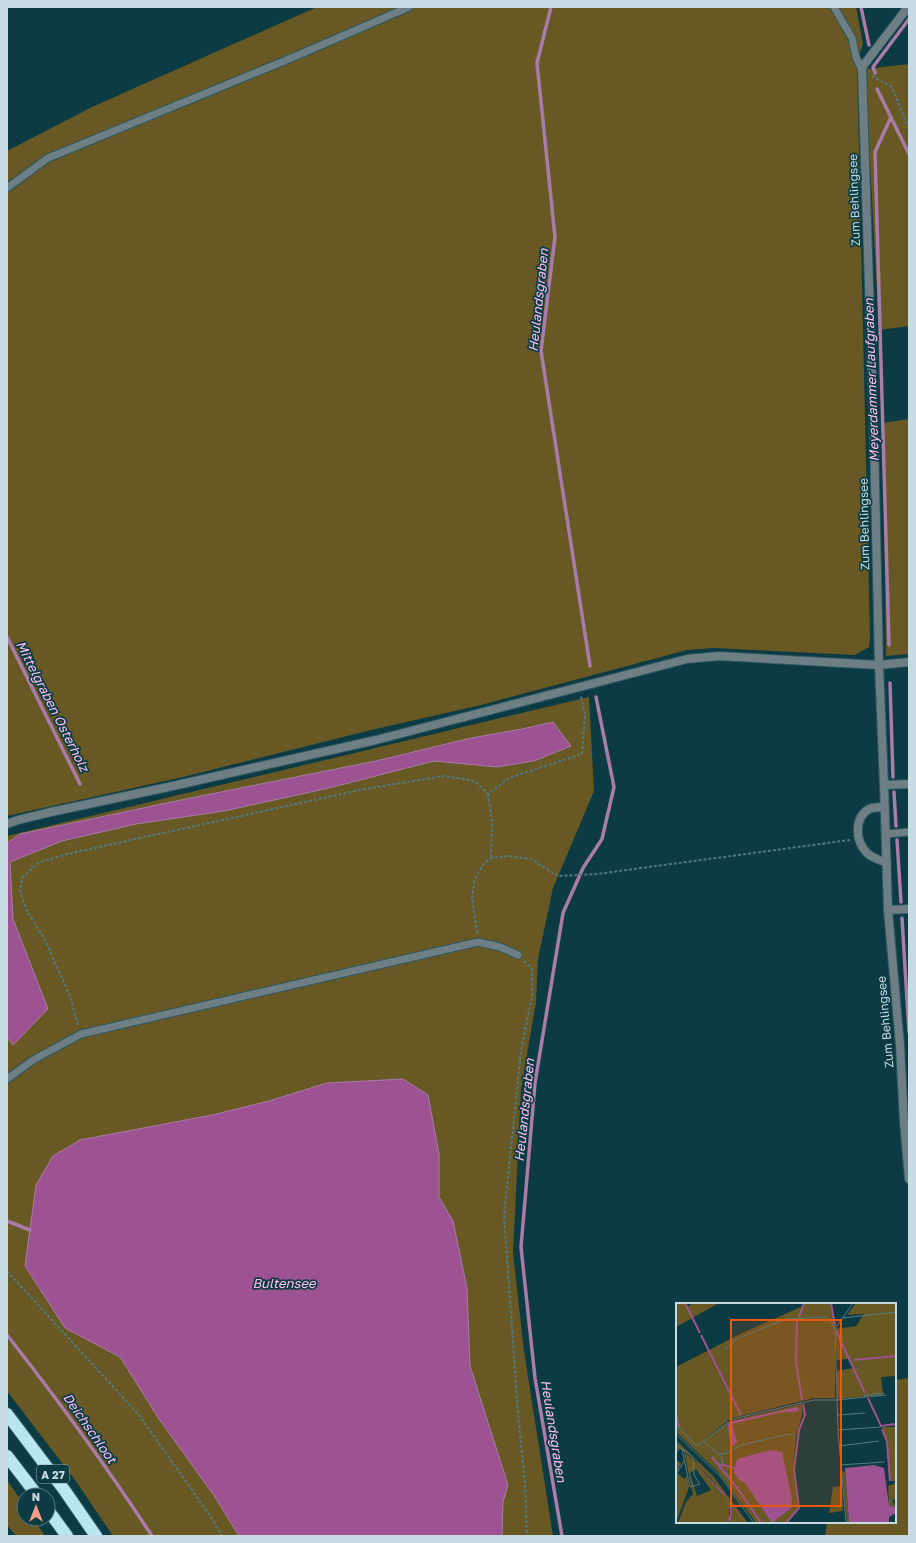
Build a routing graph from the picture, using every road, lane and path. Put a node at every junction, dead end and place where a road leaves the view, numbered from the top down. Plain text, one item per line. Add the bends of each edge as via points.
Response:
1 (409, 7) edge
2 (834, 7) edge
3 (908, 7) edge
4 (862, 70) junction
5 (909, 129) edge
6 (7, 188) edge
7 (909, 662) edge
8 (879, 665) junction
9 (579, 687) junction
10 (909, 784) edge
11 (884, 785) junction
12 (488, 794) junction
13 (885, 807) junction
14 (7, 824) edge
15 (909, 832) edge
16 (886, 834) junction
17 (859, 839) junction
18 (491, 858) junction
19 (887, 863) junction
20 (909, 909) edge
21 (888, 910) junction
22 (478, 942) junction
23 (518, 955) joint
24 (81, 1034) junction
25 (909, 1044) edge
26 (900, 1045) junction
27 (7, 1080) edge
28 (909, 1179) edge
29 (7, 1271) edge
30 (7, 1414) edge
31 (7, 1456) edge
32 (31, 1487) edge
33 (56, 1522) edge
34 (66, 1536) edge
35 (96, 1536) edge
36 (222, 1536) edge
37 (527, 1536) edge

1 - 6 lane via 289,60 48,158
2 - 4 lane via 852,38
3 - 4 street
4 - 5 path via 892,87
4 - 8 street, Zum Behlingsee
7 - 8 street
8 - 9 street via 719,656 687,659
8 - 11 street, Zum Behlingsee
9 - 12 path via 585,715 582,754 509,778
9 - 14 street via 376,740 45,813
10 - 11 street
11 - 13 street, Zum Behlingsee
12 - 18 path via 492,822
12 - 24 path via 471,780 443,776 360,790 67,854 38,863 22,878 20,891 27,911 44,938 70,996
13 - 16 street, Zum Behlingsee
13 - 17 street via 871,808 861,815 857,829
15 - 16 lane
16 - 19 street, Zum Behlingsee
17 - 18 path via 597,874 558,876 531,860 508,856
17 - 19 street via 868,855
18 - 22 path via 483,865 475,879 472,897
19 - 21 street, Zum Behlingsee
20 - 21 street
21 - 26 street, Zum Behlingsee
22 - 23 lane via 500,947
22 - 24 lane
23 - 37 path via 532,969 532,996 521,1051 504,1215
24 - 27 lane via 33,1060
25 - 26 street
26 - 28 street, Zum Behlingsee
29 - 36 path via 139,1415
30 - 35 highway, A 27
31 - 32 highway, A 27
33 - 34 highway

